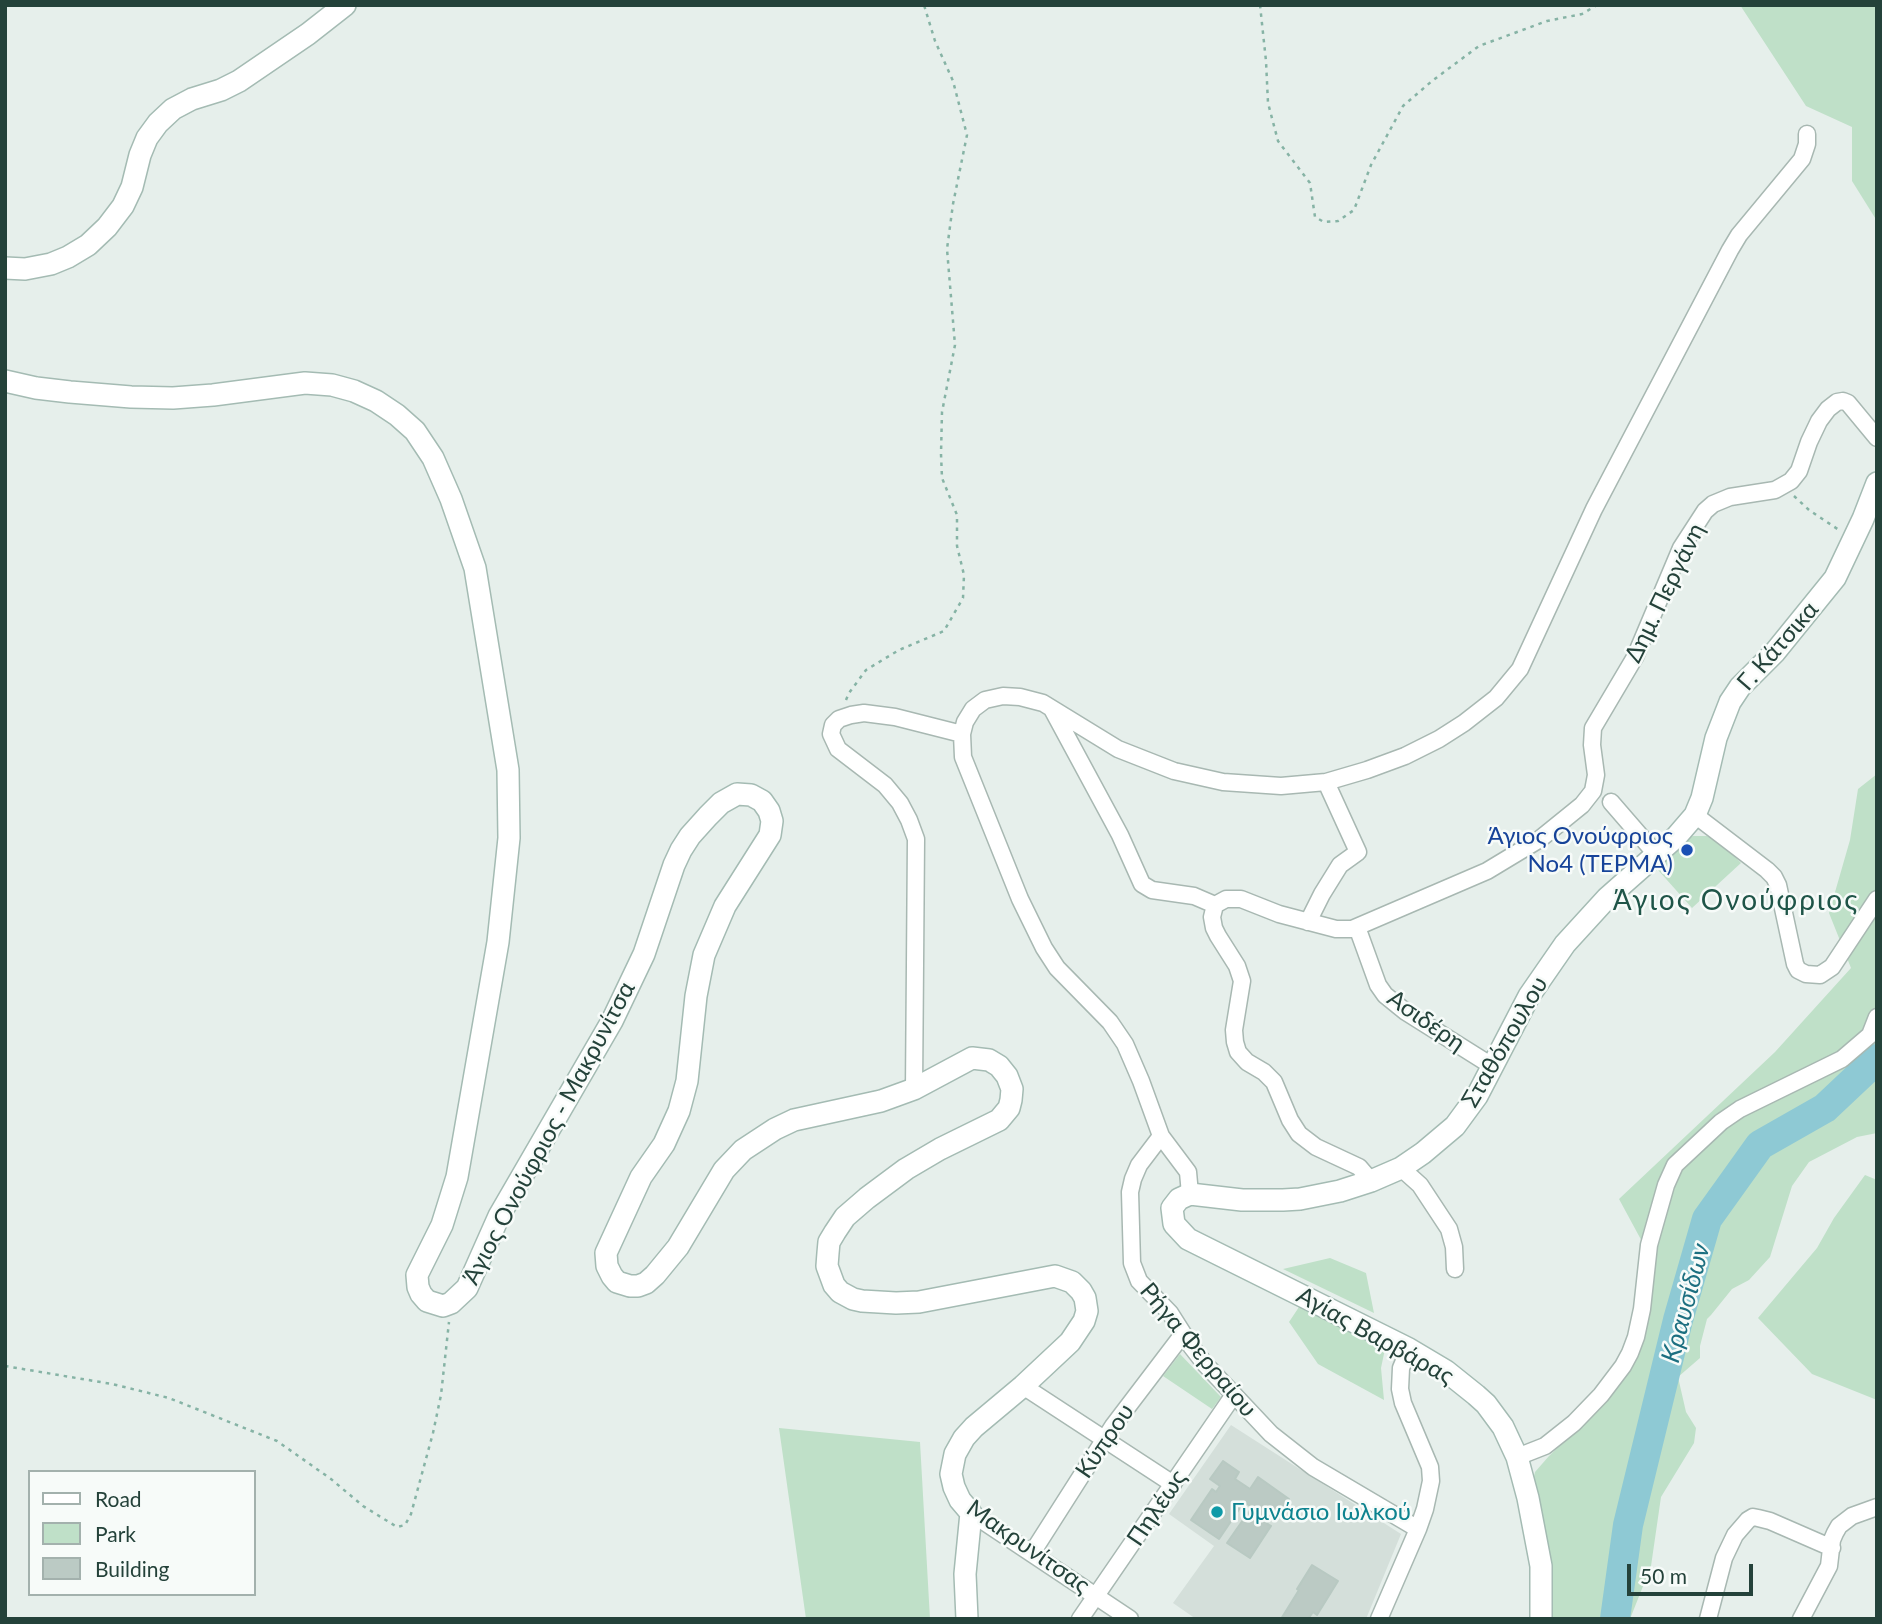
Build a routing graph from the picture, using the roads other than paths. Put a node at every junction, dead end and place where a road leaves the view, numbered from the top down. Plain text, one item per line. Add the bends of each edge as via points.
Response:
1 (345, 5) edge
2 (1807, 134) dead end
3 (5, 268) edge
4 (5, 381) edge
5 (1877, 438) edge
6 (1877, 483) edge
7 (1051, 708) junction
8 (962, 734) junction
9 (1326, 782) junction
10 (1611, 802) dead end
11 (1695, 815) junction
12 (1656, 855) junction
13 (1877, 899) edge
14 (1215, 905) junction
15 (1308, 922) junction
16 (1357, 927) junction
17 (1877, 1017) edge
18 (1492, 1066) junction
19 (914, 1089) junction
20 (1161, 1136) junction
21 (1401, 1168) junction
22 (1371, 1181) junction
23 (1190, 1194) junction
24 (1455, 1269) dead end
25 (1086, 1304) joint
26 (1184, 1334) junction
27 (1409, 1349) junction
28 (1023, 1386) junction
29 (1233, 1396) junction
30 (1104, 1439) junction
31 (1517, 1457) junction
32 (1173, 1485) junction
33 (1877, 1507) edge
34 (971, 1513) junction
35 (1419, 1529) junction
36 (1832, 1548) junction
37 (1032, 1553) junction
38 (1097, 1595) junction
39 (967, 1619) edge
40 (1080, 1619) edge
41 (1130, 1619) edge
42 (1379, 1619) edge
43 (1541, 1619) edge
44 (1708, 1619) edge
45 (1801, 1619) edge

1 - 3 street via 239,81 191,99 158,123 123,206 88,245 51,264
2 - 9 street via 1802,159 1730,250 1594,509 1515,677 1484,708 1439,738 1380,766
4 - 19 street, Άγιος Ονούφριος - Μακρυνίτσα via 59,391 173,398 305,383 332,385 376,401 397,415 415,431 433,458 475,568 508,770 509,838 498,942 457,1177 442,1226 417,1275 427,1301 443,1306 467,1288 499,1216 612,1021 643,954 681,850 698,826 737,794 762,801 772,821 770,835 725,906 705,955 679,1111 606,1253 612,1276 629,1286 646,1283 655,1275 678,1247 724,1170 762,1136 794,1120
5 - 16 street, Δημ. Περγάνη via 1847,403 1837,402 1819,421 1799,471 1784,487 1721,500 1706,511 1672,565 1638,649 1593,728 1595,783 1582,805 1526,849 1487,871
6 - 11 street, Γ. Κάτσικα via 1835,578 1730,702
7 - 8 street via 1020,697 985,701 973,709
7 - 9 street via 1118,750 1174,771 1260,785
7 - 14 street via 1142,884
8 - 19 street via 864,713 839,719 831,734 838,749 885,785 900,803 916,839
8 - 20 street via 967,770 1024,909 1057,968 1125,1044
9 - 15 street via 1358,852 1340,865
10 - 12 street
11 - 12 street, Σταθόπουλου
11 - 13 street via 1774,877 1794,964 1801,972 1820,975 1832,967
12 - 18 street, Σταθόπουλου via 1607,898 1565,944
14 - 15 street via 1241,899
14 - 22 street via 1214,928 1242,981 1234,1030 1238,1052 1274,1082 1299,1134 1359,1167
15 - 16 street via 1336,929
16 - 18 street, Ασιδέρη via 1385,995
17 - 31 street via 1870,1035 1842,1059 1740,1109 1675,1165 1649,1245 1636,1337 1623,1366 1574,1423 1545,1446
18 - 21 street, Σταθόπουλου via 1455,1126
19 - 25 street, Άγιος Ονούφριος - Μακρυνίτσα via 972,1058 999,1066 1012,1089 1009,1108 999,1120 926,1156 845,1217 829,1242 827,1266 834,1285 853,1299 896,1303 1055,1276 1078,1286
20 - 23 street via 1186,1168
20 - 26 street, Ρήγα Φερραίου via 1133,1179 1132,1263 1139,1281
21 - 22 street, Σταθόπουλου
21 - 24 street via 1420,1185 1449,1229
22 - 23 street, Σταθόπουλου via 1300,1199 1242,1200
23 - 27 street, Αγίας Βαρβάρας via 1175,1203 1172,1212 1174,1224 1188,1239
25 - 28 street, Μακρυνίτσας via 1084,1321 1070,1342
26 - 29 street, Ρήγα Φερραίου
26 - 30 street, Κύπρου
27 - 31 street, Αγίας Βαρβάρας via 1476,1395 1503,1427
27 - 35 street via 1401,1368 1401,1396 1431,1472
28 - 30 street
28 - 34 street, Μακρυνίτσας via 974,1427 955,1454 954,1488
29 - 32 street, Πηλέως
29 - 35 street, Ρήγα Φερραίου via 1313,1467
30 - 32 street
30 - 37 street, Κύπρου
31 - 43 street, Αγίας Βαρβάρας via 1541,1566
32 - 38 street, Πηλέως
33 - 36 street via 1847,1519 1835,1533
34 - 37 street, Μακρυνίτσας
34 - 39 street via 965,1574
35 - 42 street
36 - 44 street via 1770,1521 1748,1520 1724,1558
36 - 45 street via 1826,1574
37 - 38 street, Μακρυνίτσας
38 - 40 street, Πηλέως
38 - 41 street, Μακρυνίτσας

